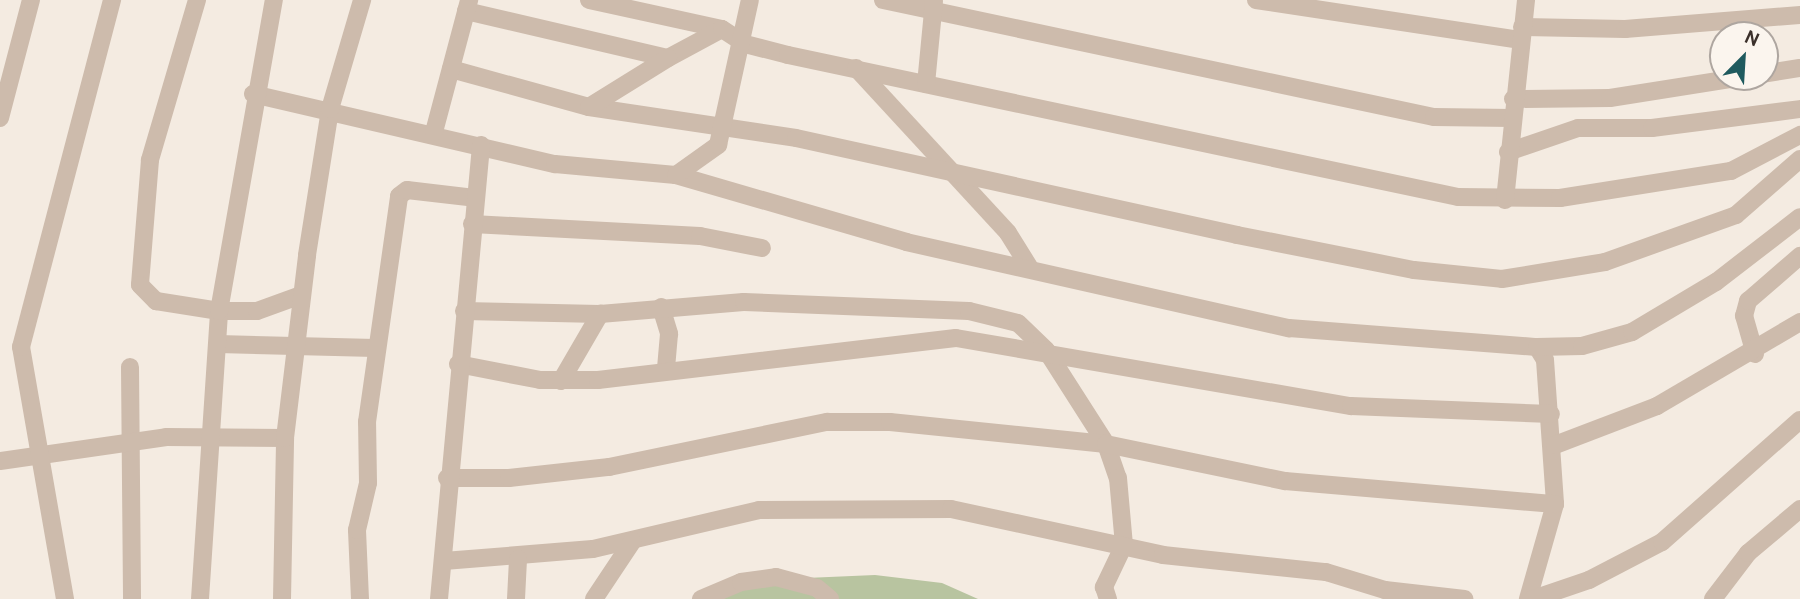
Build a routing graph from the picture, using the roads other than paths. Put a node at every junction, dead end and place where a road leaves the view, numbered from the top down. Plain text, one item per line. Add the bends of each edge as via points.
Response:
1 (32, 0) edge
2 (112, 0) edge
3 (197, 0) edge
4 (274, 0) edge
5 (362, 0) edge
6 (589, 0) edge
7 (750, 0) edge
8 (883, 0) edge
9 (1256, 0) edge
10 (1526, 0) edge
11 (933, 5) edge
12 (468, 6) edge
13 (1800, 15) edge
14 (722, 29) junction
15 (1522, 34) junction
16 (740, 41) junction
17 (668, 58) junction
18 (854, 65) junction
19 (1800, 68) edge
20 (451, 69) junction
21 (926, 84) junction
22 (253, 94) junction
23 (1513, 99) junction
24 (589, 107) junction
25 (330, 109) junction
26 (1800, 109) edge
27 (0, 118) edge
28 (1511, 118) junction
29 (723, 127) junction
30 (434, 132) junction
31 (1800, 135) edge
32 (481, 145) junction
33 (1508, 152) junction
34 (1800, 159) edge
35 (944, 166) junction
36 (676, 175) junction
37 (475, 198) junction
38 (1505, 201) junction
39 (1800, 217) edge
40 (472, 224) junction
41 (762, 248) dead end
42 (1800, 256) edge
43 (1029, 267) junction
44 (301, 295) junction
45 (661, 307) junction
46 (464, 310) junction
47 (219, 311) junction
48 (600, 313) junction
49 (1800, 321) edge
50 (300, 325) junction
51 (218, 344) junction
52 (298, 345) junction
53 (341, 347) junction
54 (1537, 347) junction
55 (375, 348) junction
56 (1046, 351) junction
57 (1755, 354) junction
58 (458, 364) junction
59 (130, 367) dead end
60 (666, 369) junction
61 (561, 381) junction
62 (1551, 414) junction
63 (1800, 420) edge
64 (210, 437) junction
65 (285, 438) junction
66 (132, 442) junction
67 (1106, 443) junction
68 (1555, 445) junction
69 (43, 456) junction
70 (0, 461) edge
71 (447, 478) junction
72 (1555, 504) junction
73 (1800, 509) edge
74 (632, 542) junction
75 (1125, 545) junction
76 (518, 559) junction
77 (444, 561) junction
78 (518, 580) junction
79 (1386, 594) edge
80 (65, 599) edge
81 (132, 599) edge
82 (201, 599) edge
83 (282, 599) edge
84 (360, 599) edge
85 (439, 599) edge
86 (516, 599) edge
87 (526, 599) edge
88 (594, 599) edge
89 (701, 599) edge
90 (830, 599) edge
91 (1108, 599) edge
92 (1464, 599) edge
93 (1530, 599) edge
94 (1713, 599) edge

1 - 27 street
2 - 69 street via 22,340
3 - 47 street via 153,150 137,273 156,302
4 - 22 street
5 - 25 street
6 - 14 street
7 - 16 street
8 - 11 street
9 - 15 street
10 - 15 street
11 - 21 street
11 - 28 street via 1434,117
12 - 17 street
12 - 20 street
13 - 15 street
14 - 16 street
14 - 17 street
15 - 23 street
16 - 18 street
16 - 29 street
17 - 24 street
18 - 21 street
18 - 35 street
19 - 23 street via 1610,98
20 - 24 street
20 - 30 street
21 - 38 street via 1225,150 1302,160 1410,191
22 - 25 street
22 - 47 street
23 - 28 street
24 - 29 street
25 - 30 street
25 - 44 street
26 - 33 street via 1652,128 1578,128
28 - 33 street
29 - 35 street
29 - 36 street via 712,152
30 - 32 street
31 - 38 street via 1731,171
32 - 36 street via 555,164
32 - 37 street
33 - 38 street
34 - 35 street via 1736,215 1605,261 1520,279 1414,270 1079,202
35 - 43 street via 1009,233
36 - 43 street via 897,240
37 - 40 street
37 - 55 street via 407,190 399,197
39 - 54 street via 1710,287 1632,332 1583,346
40 - 41 street via 700,236
40 - 46 street
42 - 57 street via 1748,301 1746,328
43 - 54 street via 1311,332
44 - 47 street via 257,311
44 - 50 street
45 - 48 street
45 - 56 street via 744,303 969,310 1018,323
45 - 60 street via 669,334
46 - 48 street
46 - 58 street
47 - 51 street
48 - 61 street
49 - 57 street
50 - 52 street
50 - 53 street
51 - 52 street
51 - 64 street
52 - 53 street
52 - 65 street
53 - 55 street
54 - 62 street via 1545,360
55 - 84 street via 368,482 357,530
56 - 60 street via 951,338
56 - 62 street via 1351,406
56 - 67 street
57 - 68 street via 1657,406
58 - 61 street
58 - 71 street
59 - 66 street
60 - 61 street
62 - 68 street
63 - 93 street via 1662,541 1589,580
64 - 65 street
64 - 66 street
64 - 82 street
65 - 83 street
66 - 69 street
66 - 81 street
67 - 71 street via 936,424 833,421 609,467
67 - 72 street via 1285,481
67 - 75 street via 1118,478
68 - 72 street
69 - 70 street
69 - 80 street
71 - 77 street
72 - 93 street
73 - 94 street via 1748,553
74 - 75 street via 759,510 951,509
74 - 76 street
74 - 88 street
75 - 79 street via 1326,572
75 - 91 street via 1104,587
76 - 77 street
76 - 78 street
77 - 85 street
78 - 86 street
78 - 87 street
79 - 92 street
89 - 90 street via 741,582 776,577 817,588

